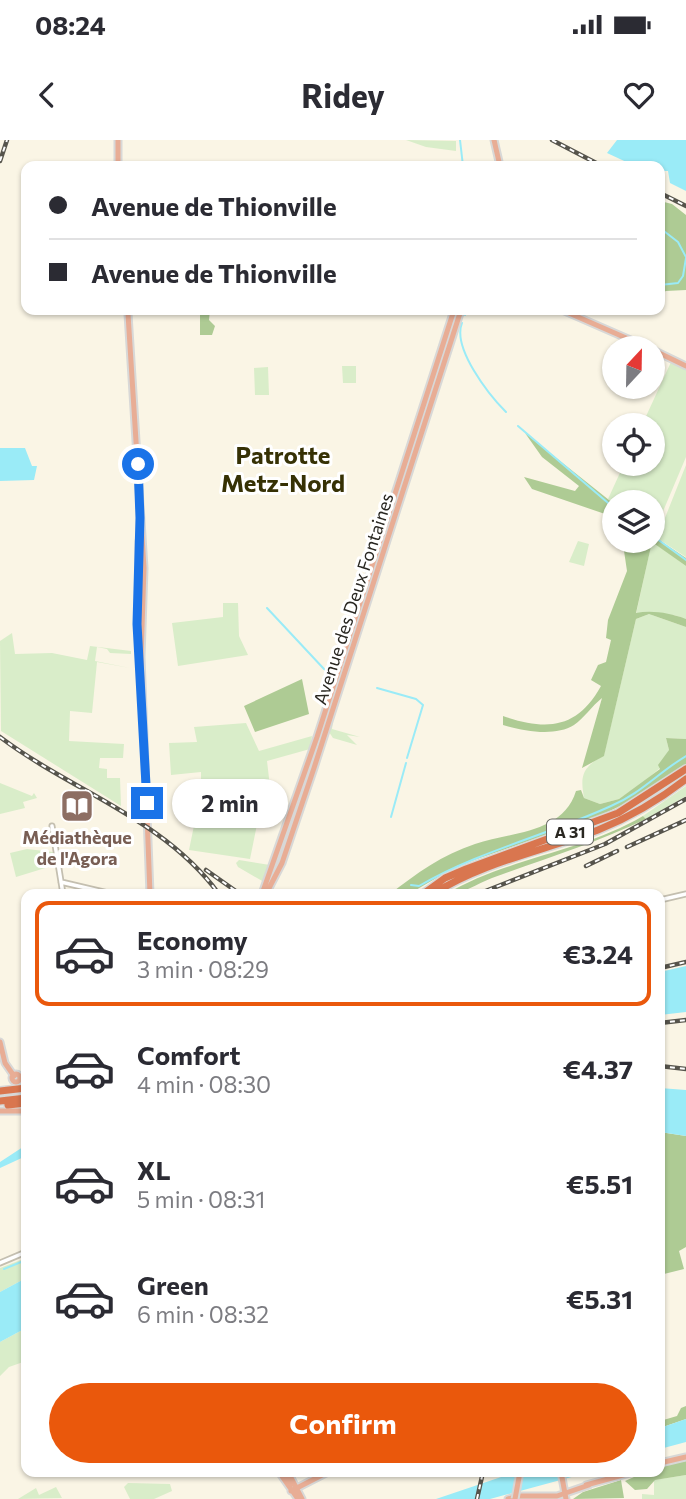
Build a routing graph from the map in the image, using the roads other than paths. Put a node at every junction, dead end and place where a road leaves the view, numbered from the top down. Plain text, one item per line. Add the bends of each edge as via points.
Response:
1 (118, 140) edge
2 (494, 140) edge
3 (118, 161) edge
4 (499, 161) edge
5 (128, 315) edge
6 (452, 315) edge
7 (459, 315) edge
8 (573, 315) edge
9 (621, 336) edge
10 (665, 356) edge
11 (686, 366) edge
12 (686, 769) edge
13 (686, 779) edge
14 (52, 826) dead end
15 (445, 878) junction
16 (61, 882) junction
17 (62, 889) edge
18 (91, 889) edge
19 (150, 889) edge
20 (266, 889) edge
21 (267, 889) edge
22 (425, 889) edge
23 (430, 889) edge
24 (443, 889) edge
25 (686, 894) edge
26 (665, 899) edge
27 (0, 1042) edge
28 (21, 1076) edge
29 (17, 1079) junction
30 (21, 1083) edge
31 (21, 1090) edge
32 (0, 1092) edge
33 (21, 1101) edge
34 (0, 1103) edge
35 (0, 1111) edge
36 (21, 1111) edge
37 (21, 1254) edge
38 (0, 1263) edge
39 (686, 1457) edge
40 (665, 1462) edge
41 (287, 1477) edge
42 (287, 1477) edge
43 (291, 1477) edge
44 (319, 1477) edge
45 (519, 1477) edge
46 (560, 1477) edge
47 (619, 1477) edge
48 (310, 1482) junction
49 (562, 1482) junction
50 (604, 1482) junction
51 (589, 1485) junction
52 (294, 1490) junction
53 (549, 1497) junction
54 (564, 1497) edge
55 (301, 1499) edge
56 (508, 1499) edge
57 (516, 1499) edge

1 - 3 main road
2 - 4 main road
5 - 19 main road via 140,518
6 - 20 main road, Avenue des Deux Fontaines
7 - 21 main road, Avenue des Deux Fontaines via 318,757 282,863
8 - 9 main road
10 - 11 main road
12 - 15 highway, A 31 via 618,813
13 - 24 highway, A 31 via 617,822 472,874
14 - 16 street
15 - 22 highway
15 - 23 highway, A 31
16 - 17 street
16 - 18 street
25 - 26 street
27 - 29 main road via 5,1063
28 - 29 main road
29 - 30 main road
29 - 32 main road
31 - 32 highway
33 - 34 highway
35 - 36 main road
37 - 38 street
39 - 40 main road
41 - 52 main road
42 - 52 main road
43 - 48 main road
44 - 48 main road
45 - 57 main road, bridge
46 - 49 main road
47 - 50 main road
48 - 52 main road
48 - 55 main road
49 - 51 main road via 572,1489
49 - 53 main road via 559,1491
49 - 54 main road
50 - 51 main road
50 - 54 main road
51 - 54 main road
52 - 55 main road
53 - 54 main road
53 - 56 main road

